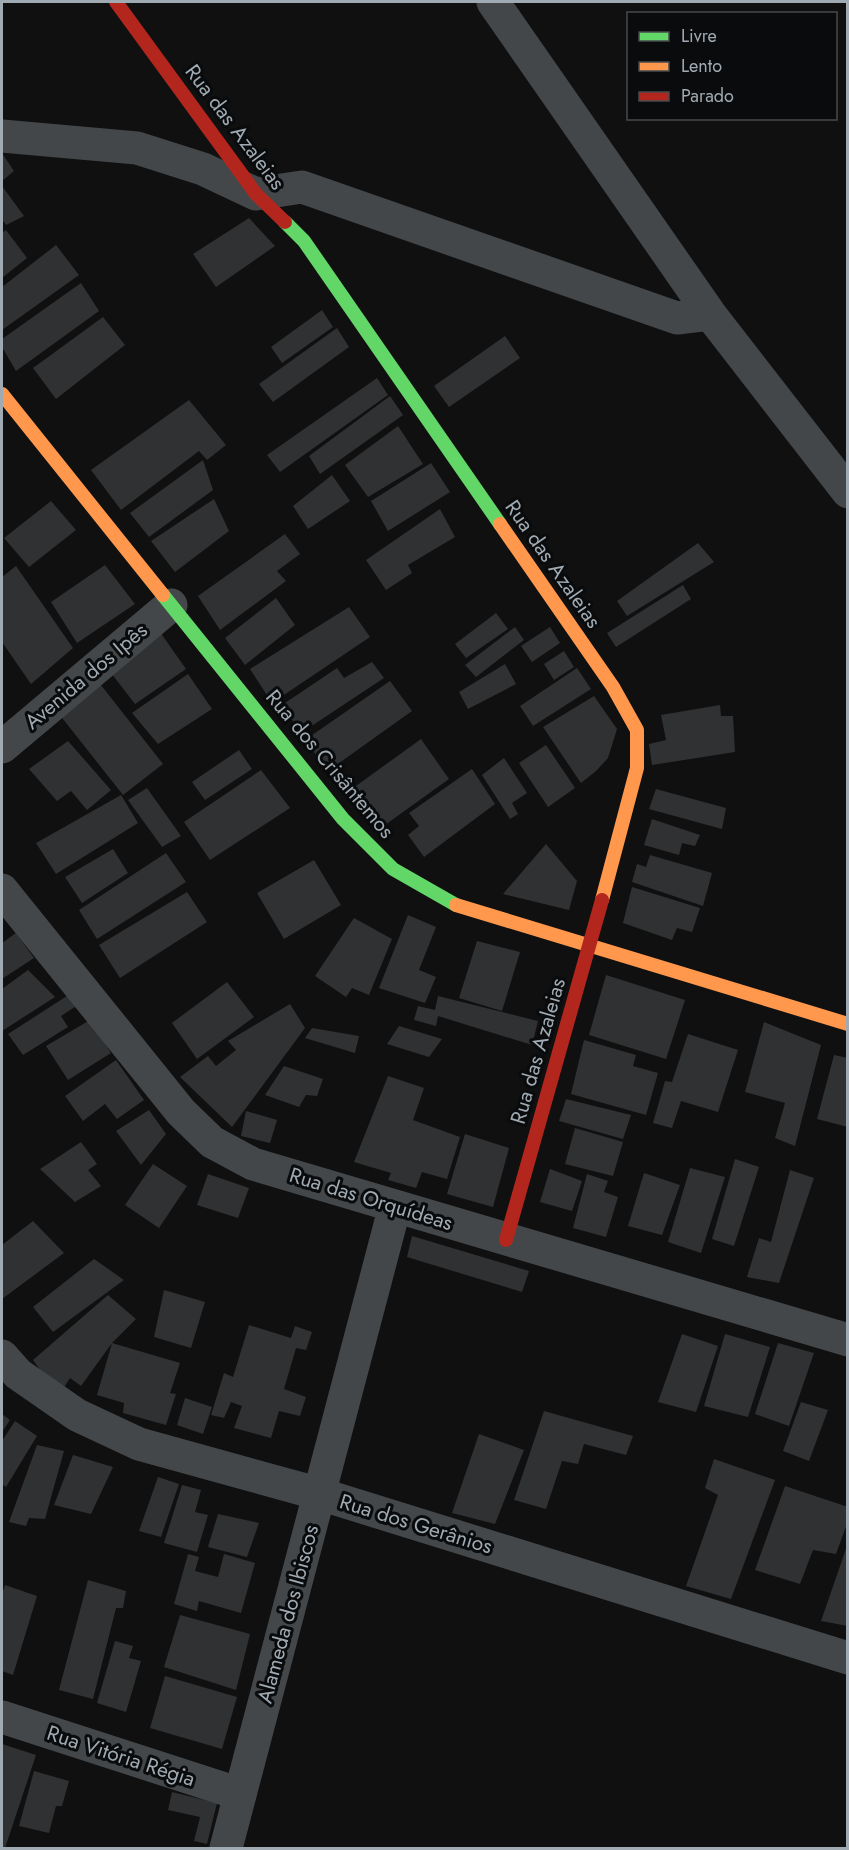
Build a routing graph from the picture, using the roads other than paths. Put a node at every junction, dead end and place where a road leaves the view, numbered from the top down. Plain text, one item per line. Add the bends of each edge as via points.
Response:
1 (116, 2) edge
2 (493, 2) edge
3 (2, 136) edge
4 (256, 194) junction
5 (710, 314) junction
6 (2, 394) edge
7 (848, 492) edge
8 (171, 605) junction
9 (2, 747) edge
10 (2, 890) edge
11 (590, 946) junction
12 (848, 1024) edge
13 (395, 1206) junction
14 (506, 1240) junction
15 (848, 1340) edge
16 (2, 1356) edge
17 (320, 1494) junction
18 (848, 1658) edge
19 (2, 1717) edge
20 (240, 1794) junction
21 (226, 1848) edge

1 - 4 street, Rua das Azaleias
2 - 5 street
3 - 4 street via 137,148 203,169
4 - 5 street via 302,187 677,318
4 - 11 street, Rua das Azaleias via 304,241 613,687 637,730 637,768
5 - 7 street
6 - 8 street, Rua dos Crisântemos
8 - 9 street, Avenida dos Ipês
8 - 11 street, Rua dos Crisântemos via 343,819 393,869 455,905
10 - 13 street, Rua das Orquídeas via 181,1112 213,1142 253,1164
11 - 12 street, Rua dos Crisântemos
11 - 14 street, Rua das Azaleias
13 - 14 street, Rua das Orquídeas
13 - 17 street, Alameda dos Ibiscos
14 - 15 street, Rua das Orquídeas
16 - 17 street, Rua dos Gerânios via 18,1374 77,1415 139,1444
17 - 18 street, Rua dos Gerânios
17 - 20 street, Alameda dos Ibiscos
19 - 20 street, Rua Vitória Régia
20 - 21 street, Alameda dos Ibiscos

